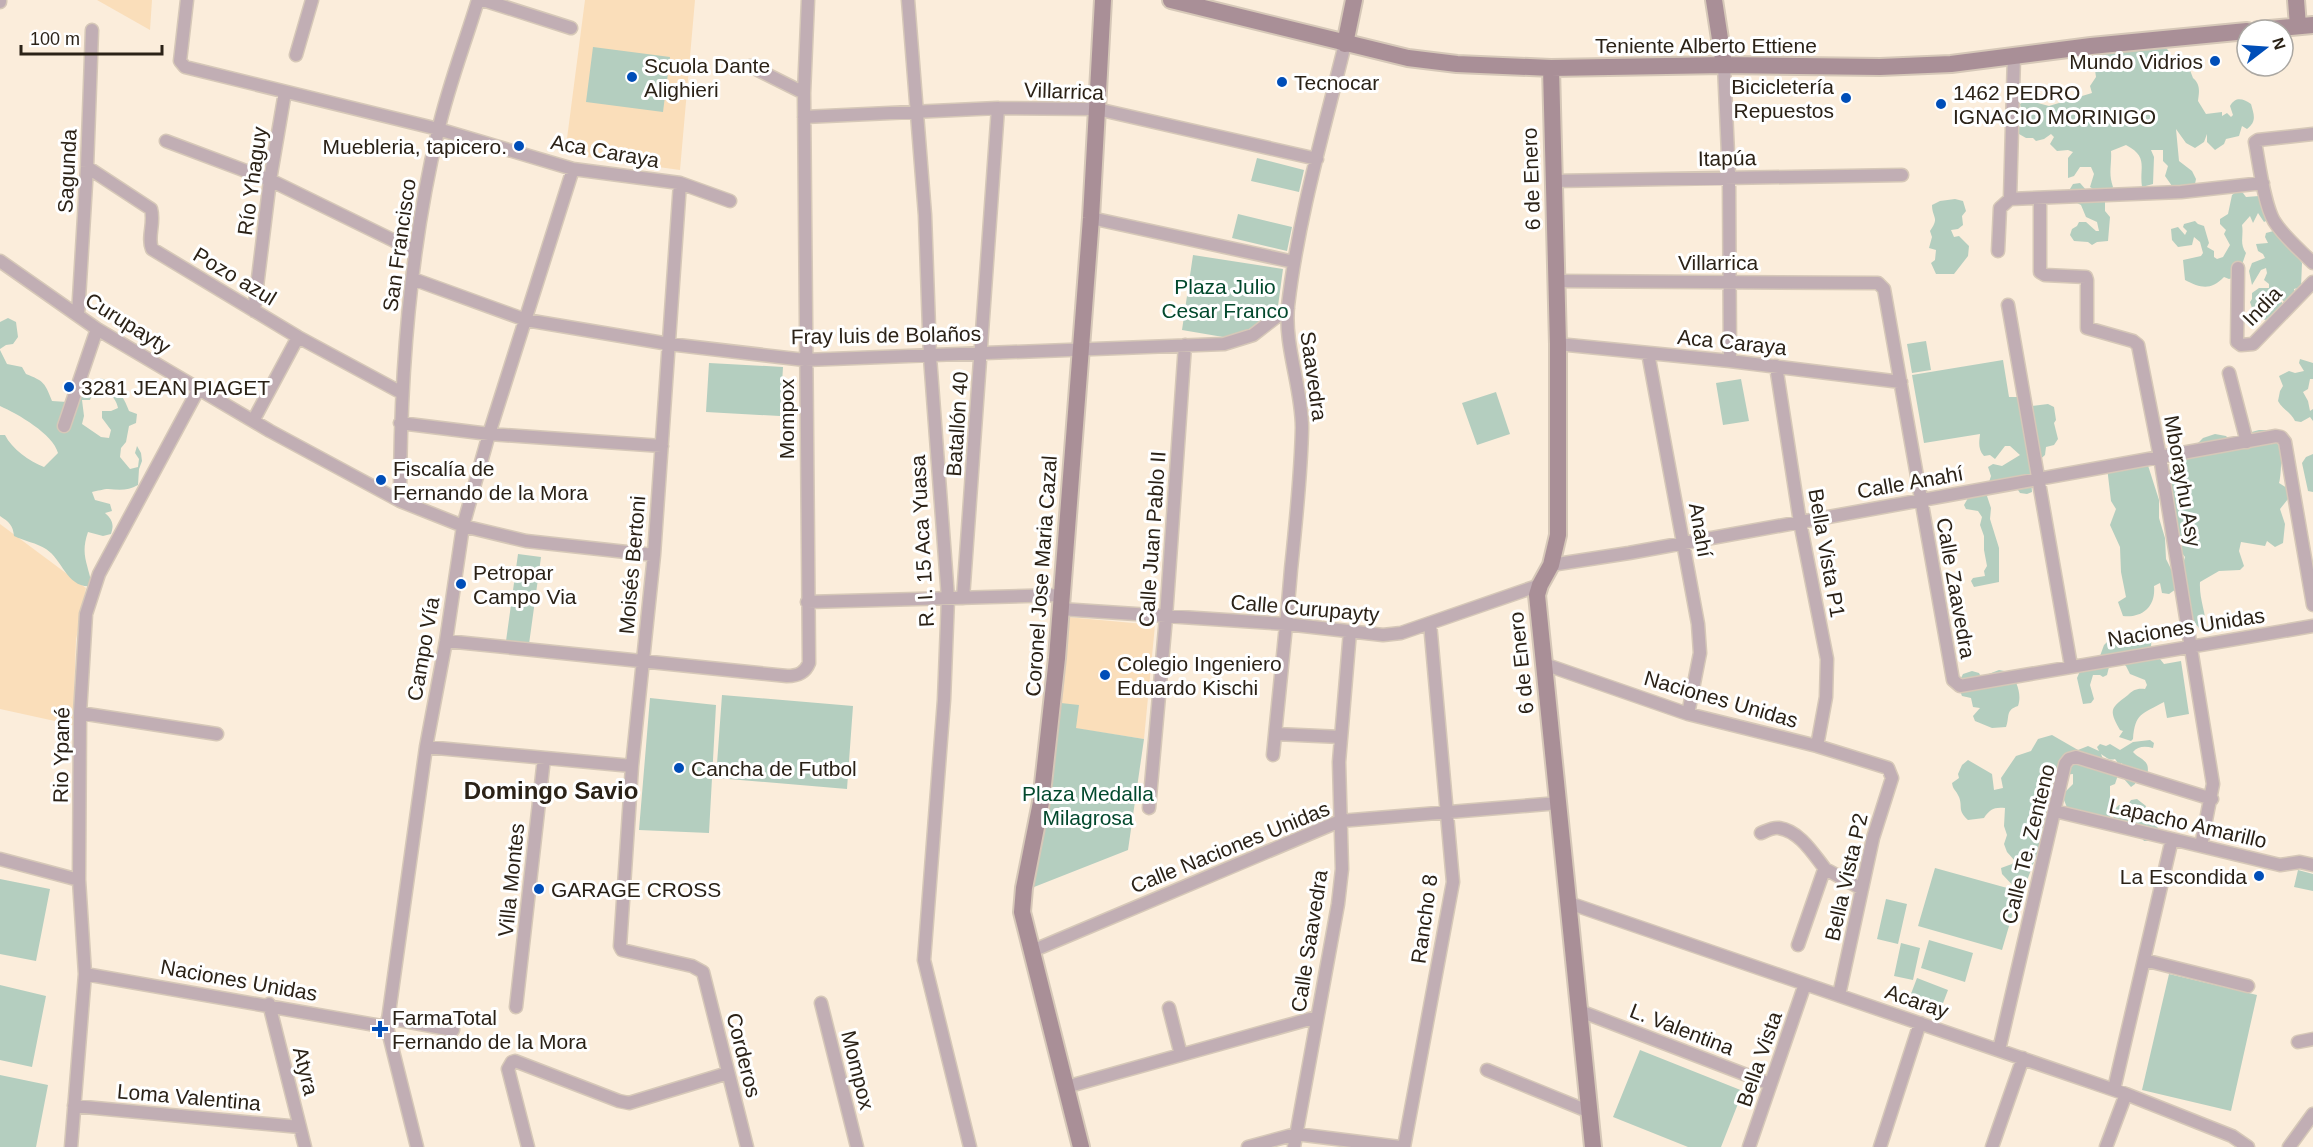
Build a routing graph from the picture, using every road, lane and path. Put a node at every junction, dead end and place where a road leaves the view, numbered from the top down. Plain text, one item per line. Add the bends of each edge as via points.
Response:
1 (187, 0) edge
2 (312, 0) edge
3 (478, 0) edge
4 (483, 0) edge
5 (808, 0) edge
6 (908, 0) edge
7 (1103, 0) edge
8 (1171, 0) edge
9 (1354, 0) edge
10 (1714, 0) edge
11 (2296, 0) edge
12 (1213, 5) edge
13 (2306, 25) edge
14 (571, 28) dead end
15 (92, 30) dead end
16 (2235, 32) edge
17 (1345, 44) junction
18 (296, 56) dead end
19 (2014, 56) junction
20 (1724, 65) junction
21 (750, 66) dead end
22 (1551, 68) junction
23 (285, 92) junction
24 (804, 93) junction
25 (998, 108) junction
26 (1097, 109) junction
27 (918, 112) junction
28 (804, 117) junction
29 (438, 129) junction
30 (2313, 134) edge
31 (166, 141) dead end
32 (1317, 159) junction
33 (87, 167) junction
34 (573, 169) junction
35 (1902, 175) dead end
36 (1729, 177) junction
37 (270, 180) junction
38 (1554, 181) junction
39 (680, 183) junction
40 (2263, 183) junction
41 (2010, 199) junction
42 (2040, 199) junction
43 (730, 201) dead end
44 (1091, 218) junction
45 (415, 251) junction
46 (1998, 251) dead end
47 (0, 261) edge
48 (1294, 262) junction
49 (2313, 263) edge
50 (2238, 268) dead end
51 (413, 279) junction
52 (1556, 281) junction
53 (1728, 281) junction
54 (2313, 282) edge
55 (1878, 283) joint
56 (2008, 305) dead end
57 (1288, 308) junction
58 (254, 311) junction
59 (78, 315) junction
60 (526, 321) junction
61 (97, 329) junction
62 (298, 337) junction
63 (669, 344) junction
64 (1558, 344) junction
65 (1185, 345) junction
66 (1081, 348) junction
67 (982, 353) junction
68 (1648, 353) junction
69 (930, 357) junction
70 (805, 360) junction
71 (1730, 361) junction
72 (1776, 366) junction
73 (2229, 373) dead end
74 (1901, 382) junction
75 (198, 390) junction
76 (402, 393) junction
77 (253, 421) junction
78 (400, 423) junction
79 (64, 426) dead end
80 (489, 434) junction
81 (2247, 442) junction
82 (662, 446) junction
83 (2160, 457) junction
84 (2037, 479) junction
85 (1920, 499) junction
86 (400, 501) junction
87 (1800, 522) junction
88 (463, 526) junction
89 (1684, 543) junction
90 (654, 555) junction
91 (1551, 565) junction
92 (1540, 585) junction
93 (948, 598) junction
94 (963, 598) junction
95 (807, 602) junction
96 (1061, 602) junction
97 (2313, 605) edge
98 (1166, 618) junction
99 (1430, 623) junction
100 (1286, 624) junction
101 (2313, 626) edge
102 (1350, 631) junction
103 (446, 641) junction
104 (2191, 647) junction
105 (642, 660) junction
106 (1544, 664) junction
107 (2071, 666) junction
108 (1960, 686) joint
109 (80, 713) junction
110 (1688, 714) junction
111 (217, 734) dead end
112 (1275, 734) junction
113 (1341, 738) junction
114 (1817, 746) junction
115 (426, 747) junction
116 (1274, 755) dead end
117 (544, 758) junction
118 (632, 766) junction
119 (1888, 768) joint
120 (2212, 799) junction
121 (1559, 803) junction
122 (1149, 808) dead end
123 (2055, 811) junction
124 (1446, 814) junction
125 (1340, 821) junction
126 (1761, 833) dead end
127 (2172, 839) junction
128 (2201, 846) junction
129 (0, 859) edge
130 (2313, 866) edge
131 (1826, 870) junction
132 (79, 880) junction
133 (1862, 889) junction
134 (1569, 903) junction
135 (1798, 945) dead end
136 (1032, 951) junction
137 (2144, 960) junction
138 (703, 972) joint
139 (85, 974) junction
140 (1805, 984) junction
141 (2248, 986) dead end
142 (1839, 995) junction
143 (821, 1003) dead end
144 (269, 1004) junction
145 (516, 1006) dead end
146 (1168, 1008) dead end
147 (1580, 1011) junction
148 (1317, 1017) junction
149 (387, 1022) junction
150 (1920, 1023) junction
151 (453, 1030) dead end
152 (2313, 1039) edge
153 (2298, 1042) dead end
154 (1999, 1050) junction
155 (1181, 1055) junction
156 (2022, 1058) junction
157 (1487, 1070) dead end
158 (728, 1073) junction
159 (1770, 1084) junction
160 (1066, 1087) junction
161 (2120, 1091) junction
162 (74, 1106) junction
163 (1590, 1112) junction
164 (2313, 1114) edge
165 (300, 1127) junction
166 (1295, 1141) edge
167 (71, 1147) edge
168 (305, 1147) edge
169 (417, 1147) edge
170 (528, 1147) edge
171 (747, 1147) edge
172 (857, 1147) edge
173 (970, 1147) edge
174 (1081, 1147) edge
175 (1248, 1147) edge
176 (1402, 1147) edge
177 (1593, 1147) edge
178 (1749, 1147) edge
179 (1880, 1147) edge
180 (1992, 1147) edge
181 (2106, 1147) edge
182 (2248, 1147) edge
183 (2289, 1147) edge

1 - 23 street, Aca Caraya via 180,62 185,67
2 - 18 street
3 - 29 street, San Francisco
4 - 14 street
5 - 24 street, Mompox
6 - 27 street, R. I. 15 Aca Yuasa
7 - 26 main road, Coronel Jose Maria Cazal
8 - 12 main road, Teniente Alberto Ettiene
9 - 17 main road
10 - 20 main road
11 - 13 main road
12 - 17 main road, Teniente Alberto Ettiene
15 - 33 street, Sagunda
16 - 19 main road, Teniente Alberto Ettiene
17 - 22 main road, Teniente Alberto Ettiene via 1432,63
17 - 32 street, Saavedra
19 - 20 main road, Teniente Alberto Ettiene via 1880,67
19 - 41 street
20 - 22 main road, Teniente Alberto Ettiene
20 - 36 street
21 - 24 street
22 - 38 main road, 6 de Enero
23 - 29 street, Aca Caraya
23 - 37 street, Río Yhaguy
24 - 28 street, Mompox
25 - 26 street, Villarrica
25 - 27 street, Villarrica
25 - 67 street, Batallón 40
26 - 32 street, Villarrica
26 - 44 main road, Coronel Jose Maria Cazal
27 - 28 street, Villarrica
27 - 69 street, R. I. 15 Aca Yuasa
28 - 70 street, Mompox
29 - 34 street, Aca Caraya
29 - 45 street, San Francisco
30 - 40 street via 2255,142
31 - 37 street
32 - 48 street, Saavedra
33 - 58 street, Pozo azul via 152,209 152,249
33 - 59 street, Sagunda
34 - 39 street, Aca Caraya
34 - 60 street, Campo Vía
35 - 36 street, Itapúa
36 - 38 street, Itapúa
36 - 53 street
37 - 45 street
37 - 58 street, Río Yhaguy
38 - 52 main road, 6 de Enero
39 - 43 street, Aca Caraya
39 - 63 street, Moisés Bertoni
40 - 42 street via 2181,192
40 - 49 street via 2273,220
41 - 42 street
41 - 46 street via 2000,208
42 - 83 street, Mborayhu Asy via 2040,272 2086,277 2087,328 2138,345
44 - 48 street
44 - 66 main road, Coronel Jose Maria Cazal
45 - 51 street, San Francisco
47 - 59 street, Curupayty
48 - 57 street, Saavedra
50 - 54 street, India via 2237,342 2241,345 2253,344
51 - 60 street, Fray luis de Bolaños
51 - 76 street, San Francisco
52 - 53 street, Villarrica
52 - 64 main road, 6 de Enero
53 - 55 street, Villarrica
53 - 71 street
55 - 74 street, Calle Zaavedra via 1884,289
56 - 84 street
57 - 65 street, Fray luis de Bolaños via 1264,328 1240,340
57 - 100 street, Saavedra via 1302,428
58 - 62 street, Pozo azul
59 - 61 street, Curupayty
60 - 63 street, Fray luis de Bolaños
60 - 80 street, Campo Vía
61 - 75 street, Curupayty
61 - 79 street
62 - 76 street, Pozo azul
62 - 77 street
63 - 70 street, Fray luis de Bolaños
63 - 82 street, Moisés Bertoni
64 - 68 street, Aca Caraya
64 - 91 main road, 6 de Enero via 1558,535
65 - 66 street, Fray luis de Bolaños
65 - 98 street, Calle Juan Pablo II
66 - 67 street, Fray luis de Bolaños
66 - 96 main road, Coronel Jose Maria Cazal
67 - 69 street, Fray luis de Bolaños
67 - 94 street, Batallón 40
68 - 71 street, Aca Caraya
68 - 89 street, Anahí
69 - 70 street, Fray luis de Bolaños
69 - 93 street, R. I. 15 Aca Yuasa
70 - 95 street, Mompox
71 - 72 street, Aca Caraya
72 - 74 street, Aca Caraya
72 - 87 street, Bella Vista P1
73 - 81 street
74 - 85 street, Calle Zaavedra
75 - 77 street, Curupayty
75 - 109 street, Rio Ypané via 99,573 86,614
76 - 78 street, San Francisco
77 - 86 street, Curupayty
78 - 80 street
78 - 86 street, San Francisco
80 - 82 street
80 - 88 street, Campo Vía
81 - 83 street, Calle Anahí
81 - 97 street, Calle Anahí via 2276,436 2285,442
82 - 90 street, Moisés Bertoni
83 - 84 street, Calle Anahí
83 - 104 street, Mborayhu Asy
84 - 85 street, Calle Anahí
84 - 107 street
85 - 87 street, Calle Anahí
85 - 108 street, Calle Zaavedra via 1953,680
86 - 88 street, Curupayty
87 - 89 street, Calle Anahí
87 - 114 street, Bella Vista P1 via 1827,659 1826,698
88 - 90 street, Curupayty via 526,542
88 - 103 street, Campo Vía
89 - 91 street, Calle Anahí
89 - 110 street, Anahí via 1700,653
90 - 105 street, Moisés Bertoni
91 - 92 main road, 6 de Enero
92 - 99 street, Calle Curupayty
92 - 106 main road, 6 de Enero via 1537,596
93 - 94 street, Calle Curupayty
93 - 95 street, Calle Curupayty
93 - 173 street, R. I. 15 Aca Yuasa via 924,960
94 - 96 street, Calle Curupayty
95 - 105 street, Mompox via 809,663 795,676
96 - 98 street, Calle Curupayty
96 - 136 main road, Coronel Jose Maria Cazal via 1052,718 1022,912
98 - 100 street, Calle Curupayty
98 - 122 street, Calle Juan Pablo II
99 - 102 street, Calle Curupayty via 1383,635
99 - 124 street, Rancho 8
100 - 102 street, Calle Curupayty
100 - 112 street, Saavedra
101 - 104 street, Naciones Unidas
102 - 113 street, Calle Saavedra
103 - 105 street, Mompox
103 - 115 street, Campo Vía
104 - 107 street, Naciones Unidas
104 - 120 street, Mborayhu Asy via 2213,784
105 - 118 street, Moisés Bertoni
106 - 110 street, Naciones Unidas
106 - 121 main road, 6 de Enero
107 - 108 street, Naciones Unidas
109 - 111 street
109 - 132 street, Rio Ypané
110 - 114 street, Naciones Unidas
112 - 113 street
112 - 116 street, Saavedra
113 - 125 street, Calle Saavedra
114 - 119 street, Naciones Unidas
115 - 117 street
115 - 149 street, Campo Vía
117 - 118 street
117 - 145 street, Villa Montes
118 - 138 street, Moisés Bertoni via 620,946 622,950
119 - 133 street, Bella Vista P2 via 1892,778
120 - 123 street, Calle Te. Zenteno via 2076,757 2065,764
120 - 128 street, Mborayhu Asy
121 - 124 street, Calle Naciones Unidas
121 - 134 main road, 6 de Enero
123 - 127 street, Lapacho Amarillo
123 - 154 street, Calle Te. Zenteno
124 - 125 street, Calle Naciones Unidas
124 - 176 street, Rancho 8 via 1453,882
125 - 136 street, Calle Naciones Unidas
125 - 148 street, Calle Saavedra via 1342,869
126 - 131 street via 1779,828 1791,832
127 - 128 street, Lapacho Amarillo
127 - 137 street
128 - 130 street, Lapacho Amarillo via 2280,865 2300,862
129 - 132 street
131 - 133 street
131 - 135 street via 1822,872
132 - 139 street, Rio Ypané
133 - 142 street, Bella Vista P2
134 - 140 street, Acaray
134 - 147 main road, 6 de Enero
136 - 160 main road, Coronel Jose Maria Cazal
137 - 141 street
137 - 161 street
138 - 158 street, Corderos
139 - 144 street, Naciones Unidas
139 - 162 street, Rio Ypané
140 - 142 street, Acaray
140 - 159 street, Bella Vista
142 - 150 street, Acaray
143 - 172 street, Mompox
144 - 149 street, Naciones Unidas
144 - 165 street, Atyra
146 - 155 street
147 - 159 street, L. Valentina
147 - 163 main road, 6 de Enero
148 - 155 street
148 - 166 street, Calle Saavedra
149 - 151 street, Naciones Unidas
149 - 169 street, Campo Vía
150 - 154 street, Acaray
150 - 179 street
152 - 153 street
154 - 156 street, Acaray
155 - 160 street
156 - 161 street, Acaray
156 - 180 street
157 - 163 street
158 - 170 street via 629,1103 516,1061 508,1070
158 - 171 street, Corderos
159 - 178 street, Bella Vista
160 - 174 main road, Coronel Jose Maria Cazal
161 - 181 street
161 - 182 street, Acaray via 2232,1136
162 - 165 street, Loma Valentina
162 - 167 street, Rio Ypané
163 - 177 main road, 6 de Enero
164 - 183 street
165 - 168 street, Atyra
166 - 175 street
166 - 176 street

